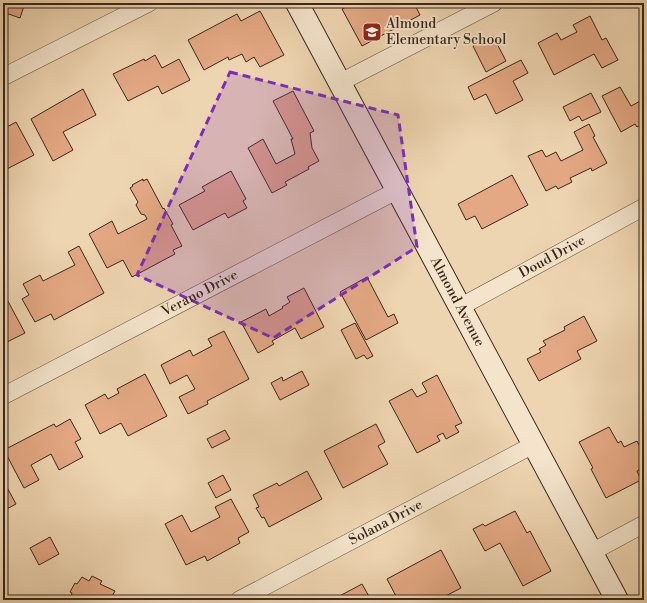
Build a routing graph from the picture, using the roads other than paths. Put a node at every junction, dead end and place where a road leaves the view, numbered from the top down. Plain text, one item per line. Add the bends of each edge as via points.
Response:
1 (149, 3) edge
2 (296, 3) edge
3 (494, 3) edge
4 (3, 78) edge
5 (339, 83) junction
6 (396, 191) junction
7 (644, 207) edge
8 (460, 307) junction
9 (3, 396) edge
10 (533, 445) junction
11 (644, 524) edge
12 (592, 552) junction
13 (239, 600) edge
14 (617, 600) edge

1 - 4 street
2 - 5 street, Almond Avenue
3 - 5 street
5 - 6 street, Almond Avenue
6 - 8 street, Almond Avenue
6 - 9 street, Verano Drive
7 - 8 street, Doud Drive
8 - 10 street, Almond Avenue
10 - 12 street, Almond Avenue
10 - 13 street, Solana Drive
11 - 12 street
12 - 14 street, Almond Avenue

